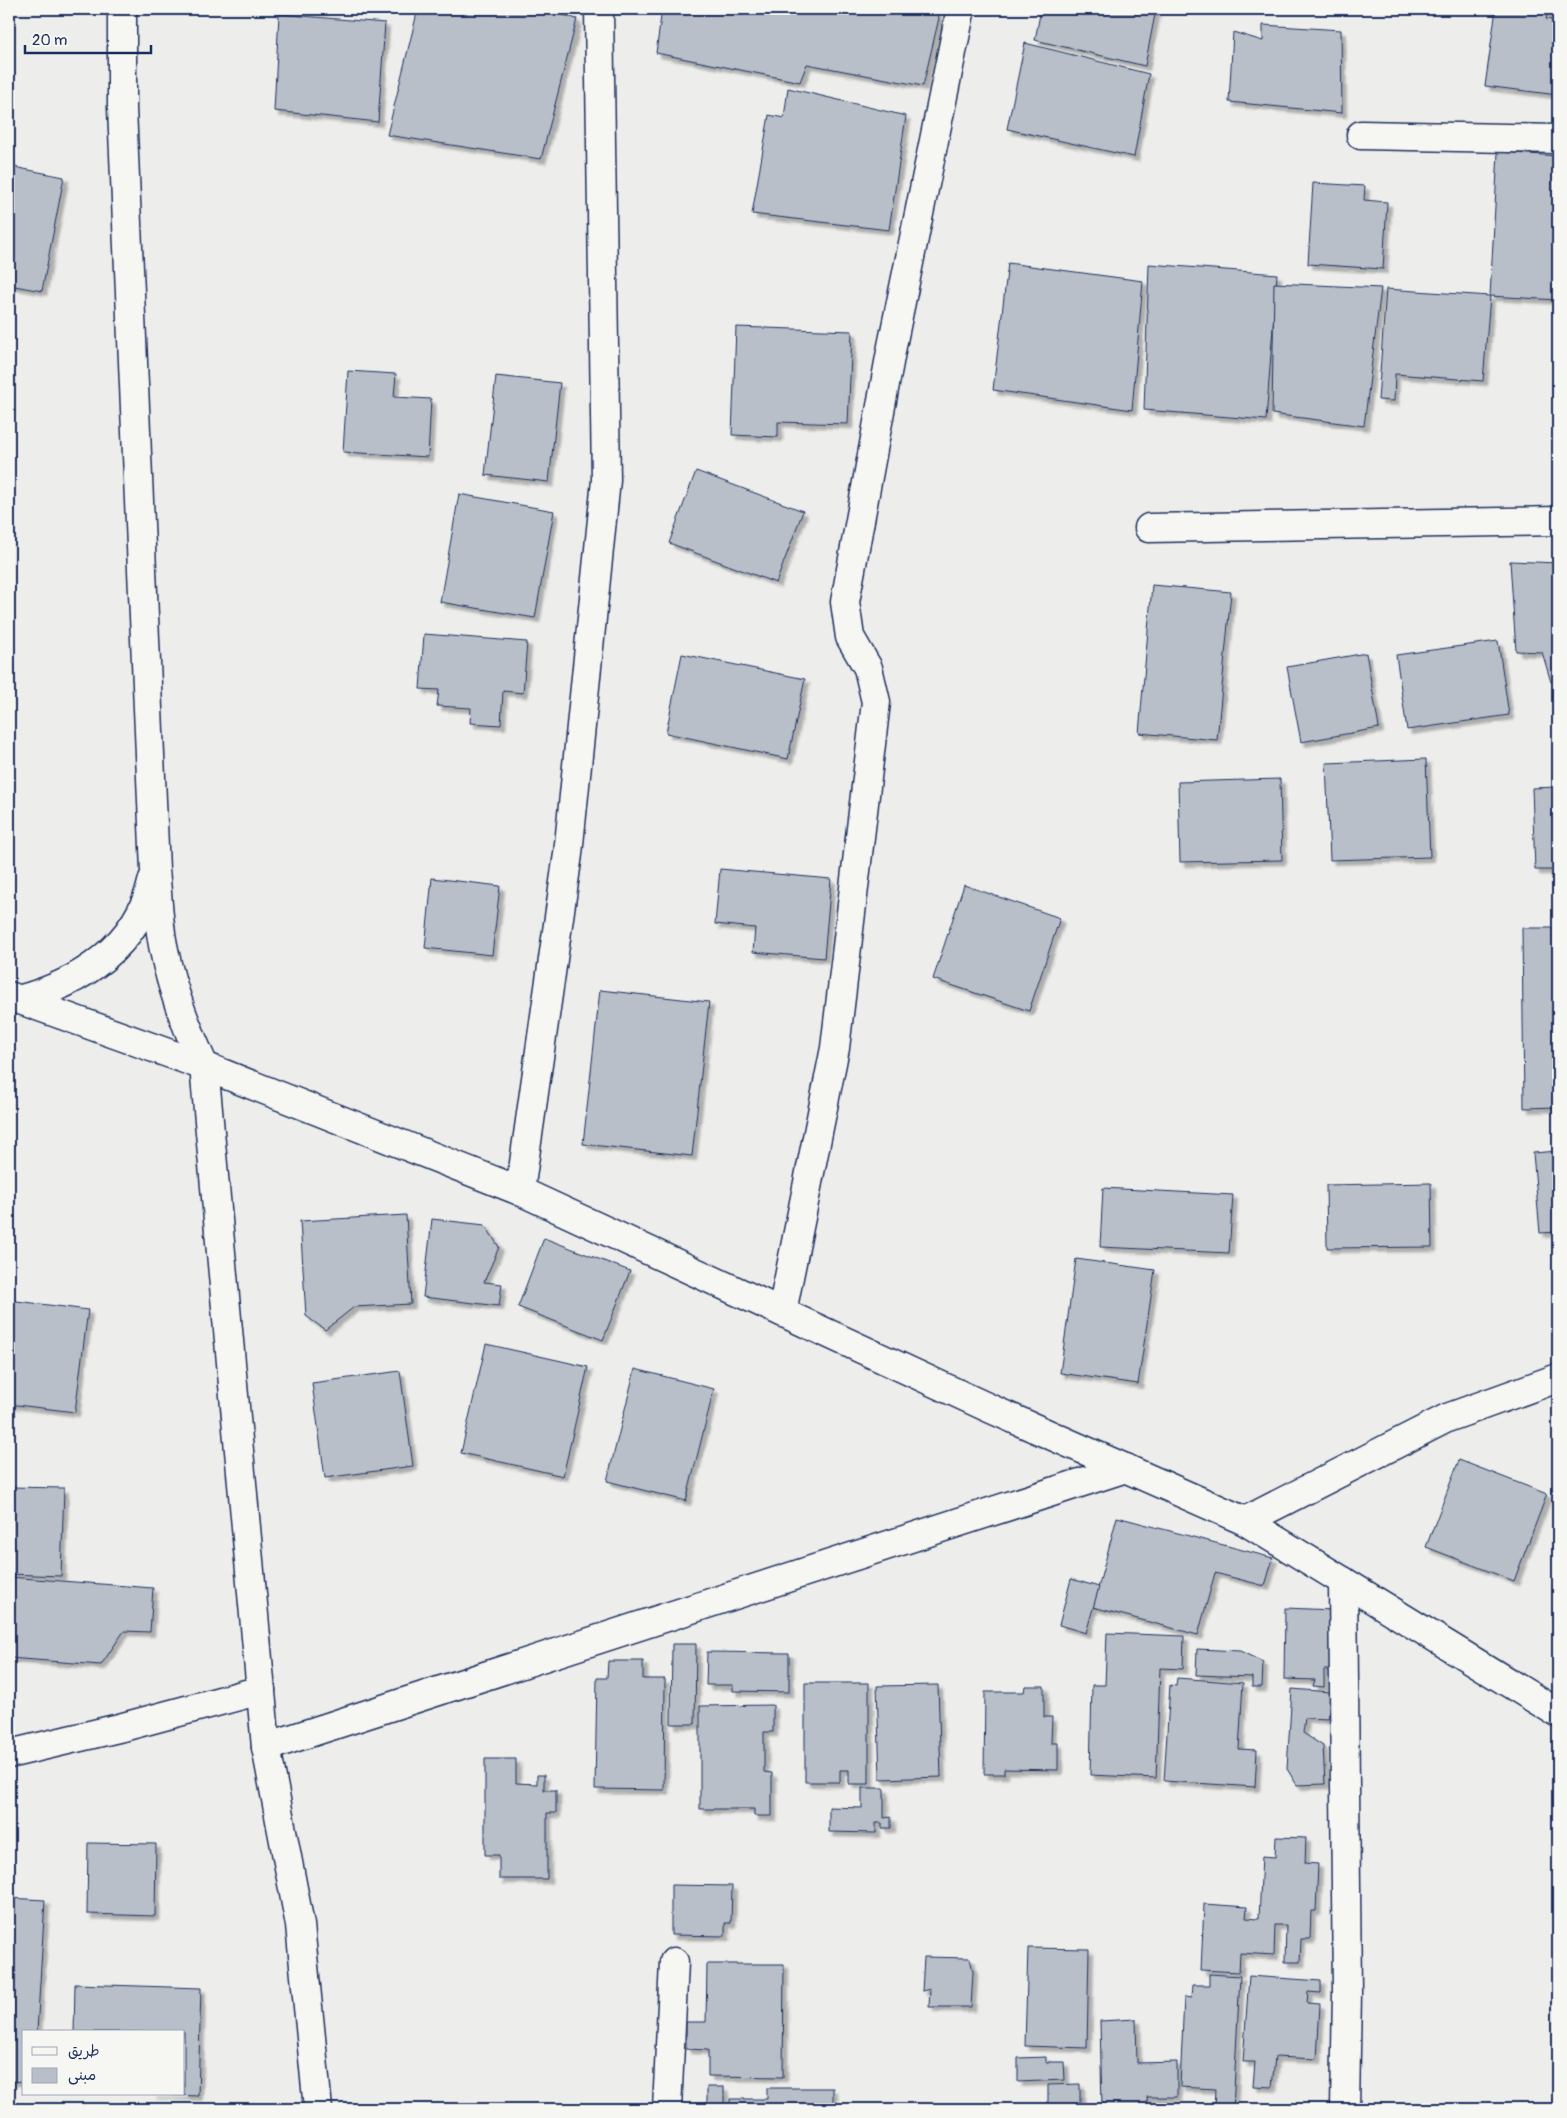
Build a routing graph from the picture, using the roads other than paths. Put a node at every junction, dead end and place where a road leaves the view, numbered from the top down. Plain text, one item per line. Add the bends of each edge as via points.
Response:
1 (122, 9) edge
2 (599, 9) edge
3 (960, 13) dead end
4 (1361, 135) dead end
5 (1558, 139) edge
6 (1558, 521) edge
7 (1149, 528) dead end
8 (155, 870) junction
9 (13, 998) edge
10 (204, 1066) junction
11 (520, 1192) junction
12 (782, 1312) junction
13 (1558, 1378) edge
14 (1126, 1468) junction
15 (1244, 1522) junction
16 (1342, 1581) junction
17 (261, 1690) junction
18 (1558, 1713) edge
19 (266, 1747) junction
20 (9, 1754) edge
21 (674, 1962) dead end
22 (318, 2109) edge
23 (667, 2109) edge
24 (1345, 2109) edge

1 - 8 street via 122,108
2 - 11 street via 606,480 568,854
3 - 12 street via 892,346 845,602 850,637 868,668 876,702 835,1048
4 - 5 street
6 - 7 street
8 - 9 street via 150,894 136,920 98,964 46,992
8 - 10 street via 164,948 173,989
9 - 10 street
10 - 11 street
10 - 17 street
11 - 12 street
12 - 14 street
13 - 15 street via 1447,1418
14 - 15 street
14 - 19 street
15 - 16 street
16 - 18 street
16 - 24 street via 1347,1992
17 - 19 street
17 - 20 street
19 - 22 street via 300,1925
21 - 23 street

